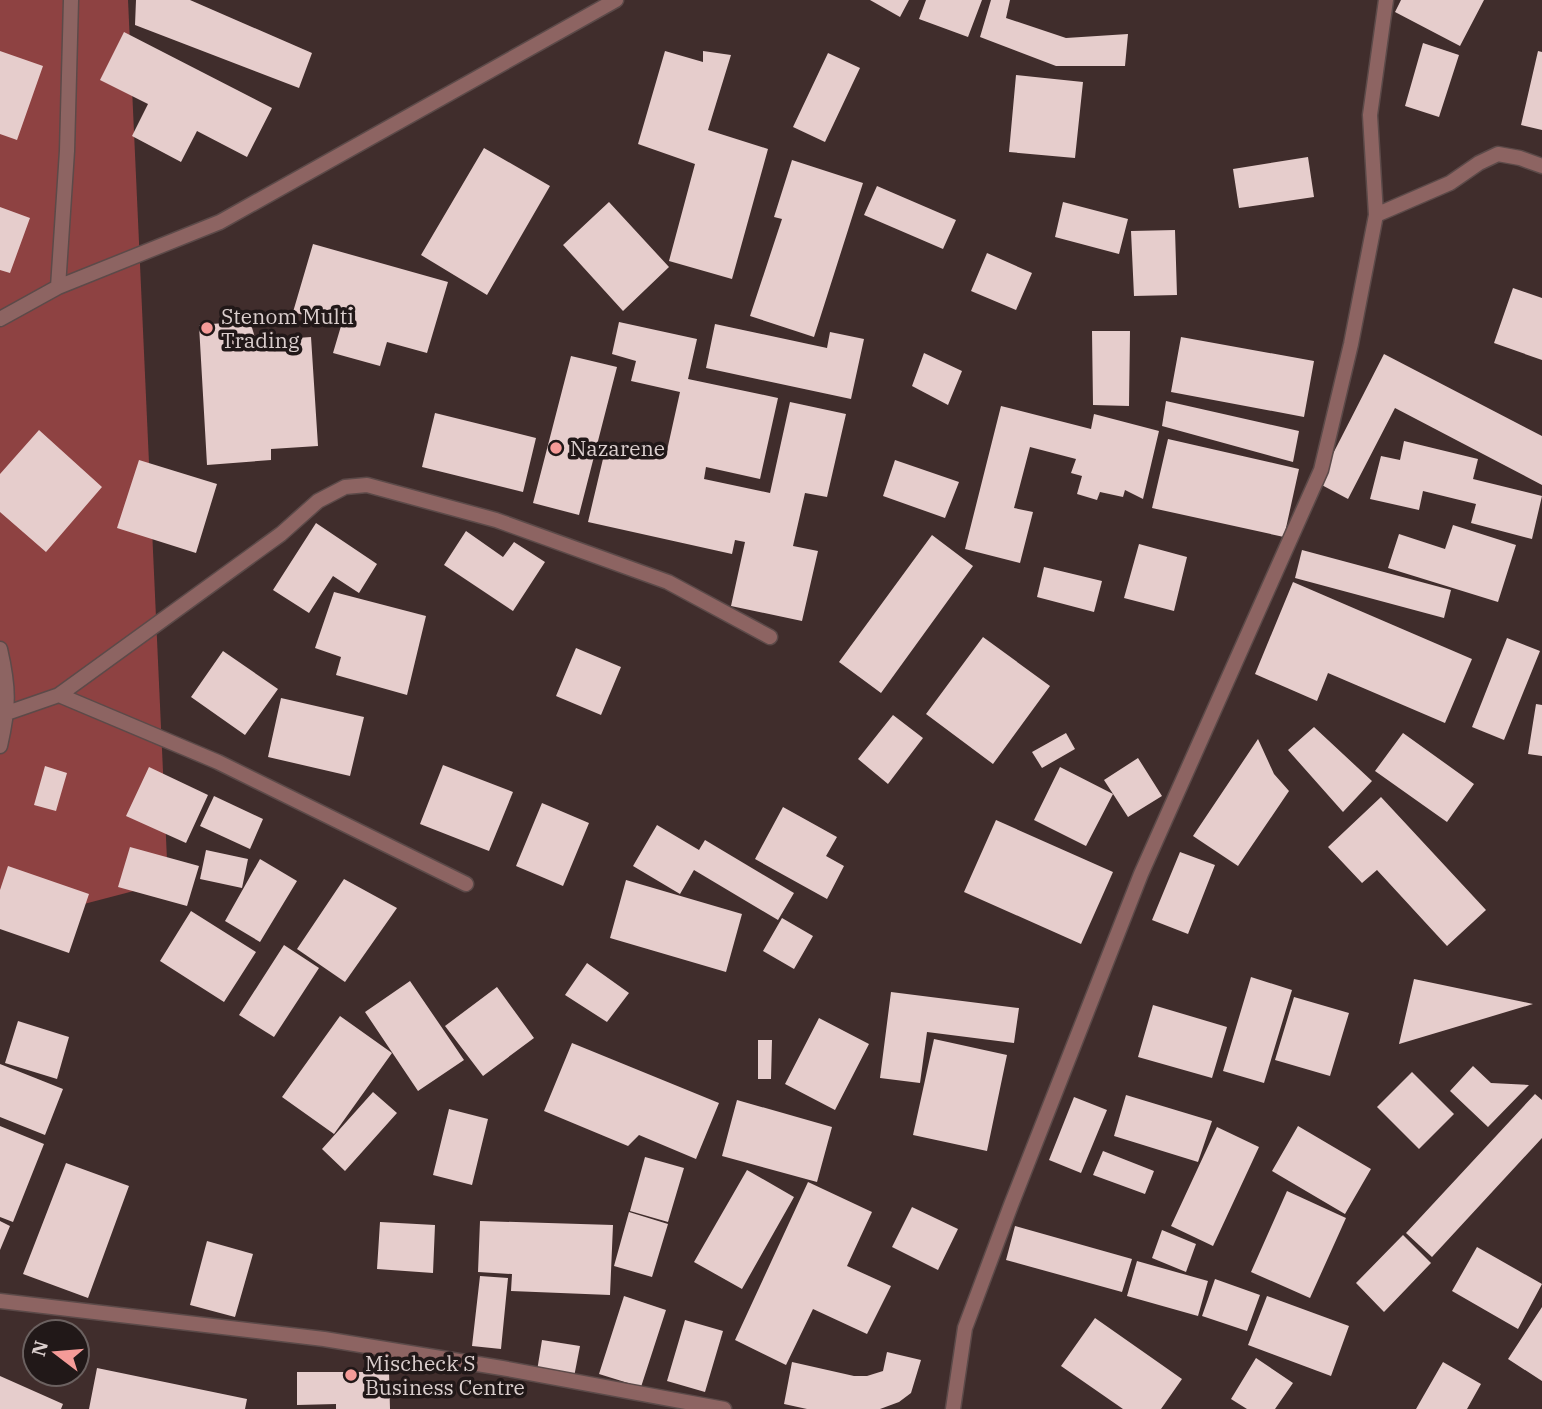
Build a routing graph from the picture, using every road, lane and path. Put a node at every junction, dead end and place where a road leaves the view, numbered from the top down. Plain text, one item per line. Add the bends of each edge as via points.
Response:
1 (71, 0) edge
2 (616, 0) edge
3 (1386, 0) edge
4 (1542, 166) edge
5 (1376, 215) junction
6 (58, 287) junction
7 (0, 319) edge
8 (770, 637) dead end
9 (0, 649) edge
10 (59, 695) junction
11 (7, 713) junction
12 (0, 746) edge
13 (466, 884) dead end
14 (0, 1301) edge
15 (724, 1409) edge
16 (953, 1409) edge

1 - 6 street
2 - 6 street via 220,222
3 - 5 street via 1370,115
4 - 5 street via 1498,154 1450,183
5 - 16 street via 1321,470 1141,874 1016,1192 965,1328
6 - 7 street
8 - 10 street via 668,582 496,520 367,485 345,487 318,501 281,534
9 - 11 street
10 - 11 street
10 - 13 street via 218,762
11 - 12 street
14 - 15 street via 324,1339

